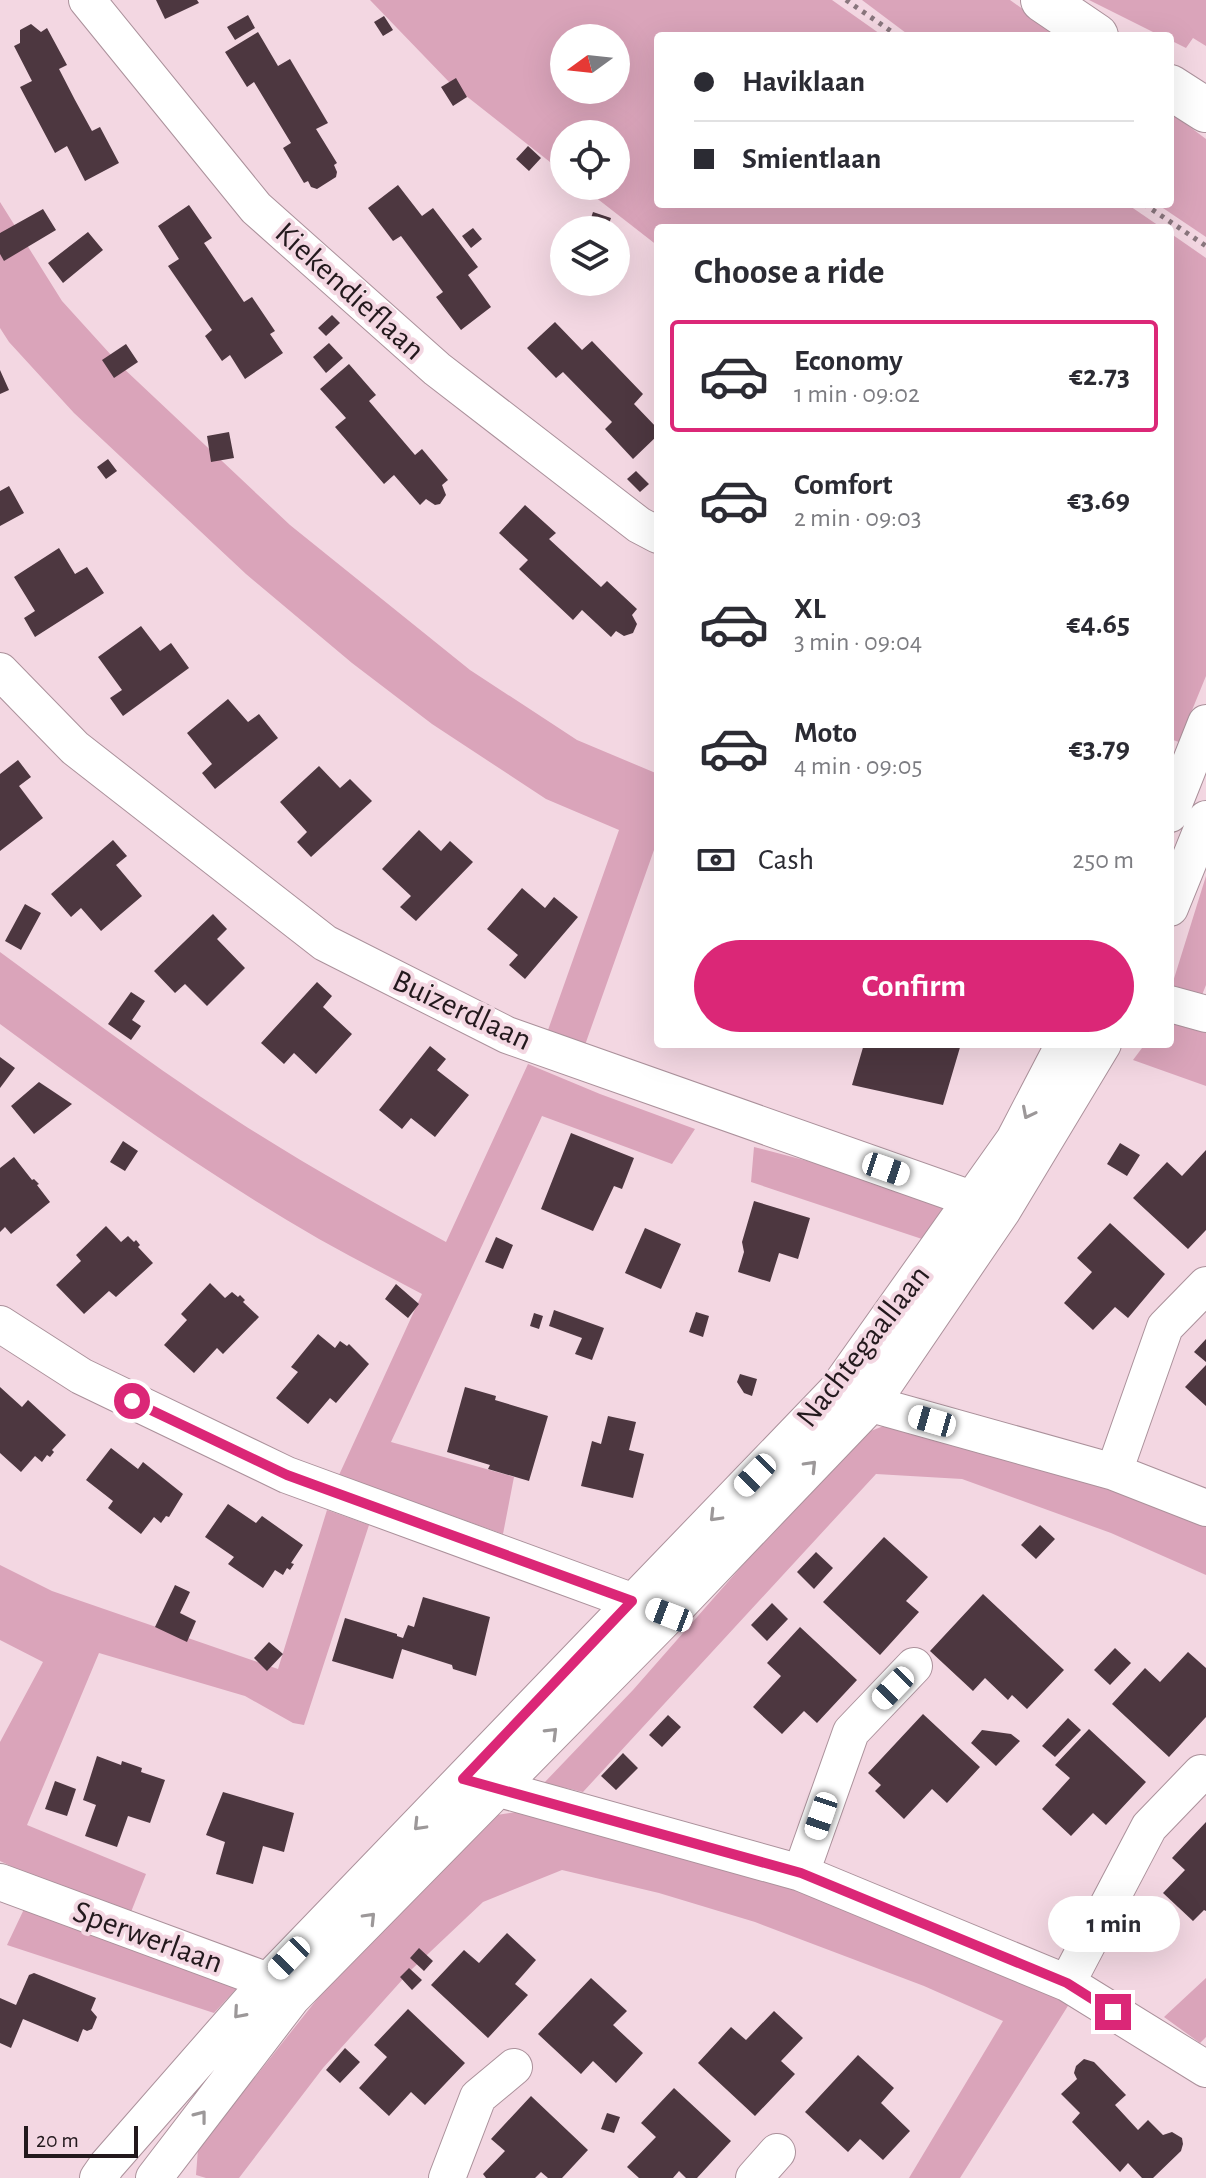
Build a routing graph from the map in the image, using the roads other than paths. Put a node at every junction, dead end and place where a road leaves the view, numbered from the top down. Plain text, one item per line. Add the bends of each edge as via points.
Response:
1 (87, 0) edge
2 (1043, 0) edge
3 (1090, 32) edge
4 (1174, 90) edge
5 (1206, 110) edge
6 (654, 533) edge
7 (0, 671) edge
8 (1206, 723) edge
9 (1189, 768) edge
10 (1174, 804) edge
11 (1206, 819) edge
12 (1174, 898) edge
13 (1174, 1005) edge
14 (1206, 1014) edge
15 (1062, 1048) edge
16 (1100, 1048) edge
17 (988, 1205) junction
18 (1206, 1285) edge
19 (0, 1324) edge
20 (836, 1391) junction
21 (871, 1404) junction
22 (1114, 1472) junction
23 (1206, 1508) edge
24 (632, 1601) junction
25 (669, 1615) junction
26 (914, 1666) dead end
27 (1201, 1773) dead end
28 (480, 1783) junction
29 (801, 1873) junction
30 (0, 1882) edge
31 (1067, 1983) junction
32 (280, 1989) junction
33 (514, 2067) dead end
34 (1206, 2069) edge
35 (102, 2171) edge
36 (158, 2177) edge
37 (447, 2178) edge

1 - 6 street, Kiekendieflaan via 256,208 437,369
2 - 3 main road
4 - 5 main road
7 - 17 street, Buizerdlaan via 75,748 325,943 507,1035
8 - 9 street
9 - 10 street
11 - 12 street
13 - 14 street
15 -> 17 street, Nachtegaallaan via 1014,1140
16 - 17 street, Nachtegaallaan
17 - 20 street, Nachtegaallaan
17 - 21 street, Nachtegaallaan
18 - 22 street via 1165,1327
19 - 24 street via 81,1376 287,1475
20 - 21 street
20 -> 24 street, Nachtegaallaan
21 - 22 street
25 -> 21 street, Nachtegaallaan
22 - 23 street
24 - 25 street
24 - 28 street, Nachtegaallaan
28 -> 25 street, Nachtegaallaan
26 - 29 street via 851,1732
27 - 31 street via 1149,1827
28 - 29 street
28 - 32 street, Nachtegaallaan
29 - 31 street
30 - 32 street, Sperwerlaan
31 - 34 street
32 -> 35 street, Nachtegaallaan
36 -> 32 street, Nachtegaallaan
33 - 37 street via 478,2097
35 - 36 street

